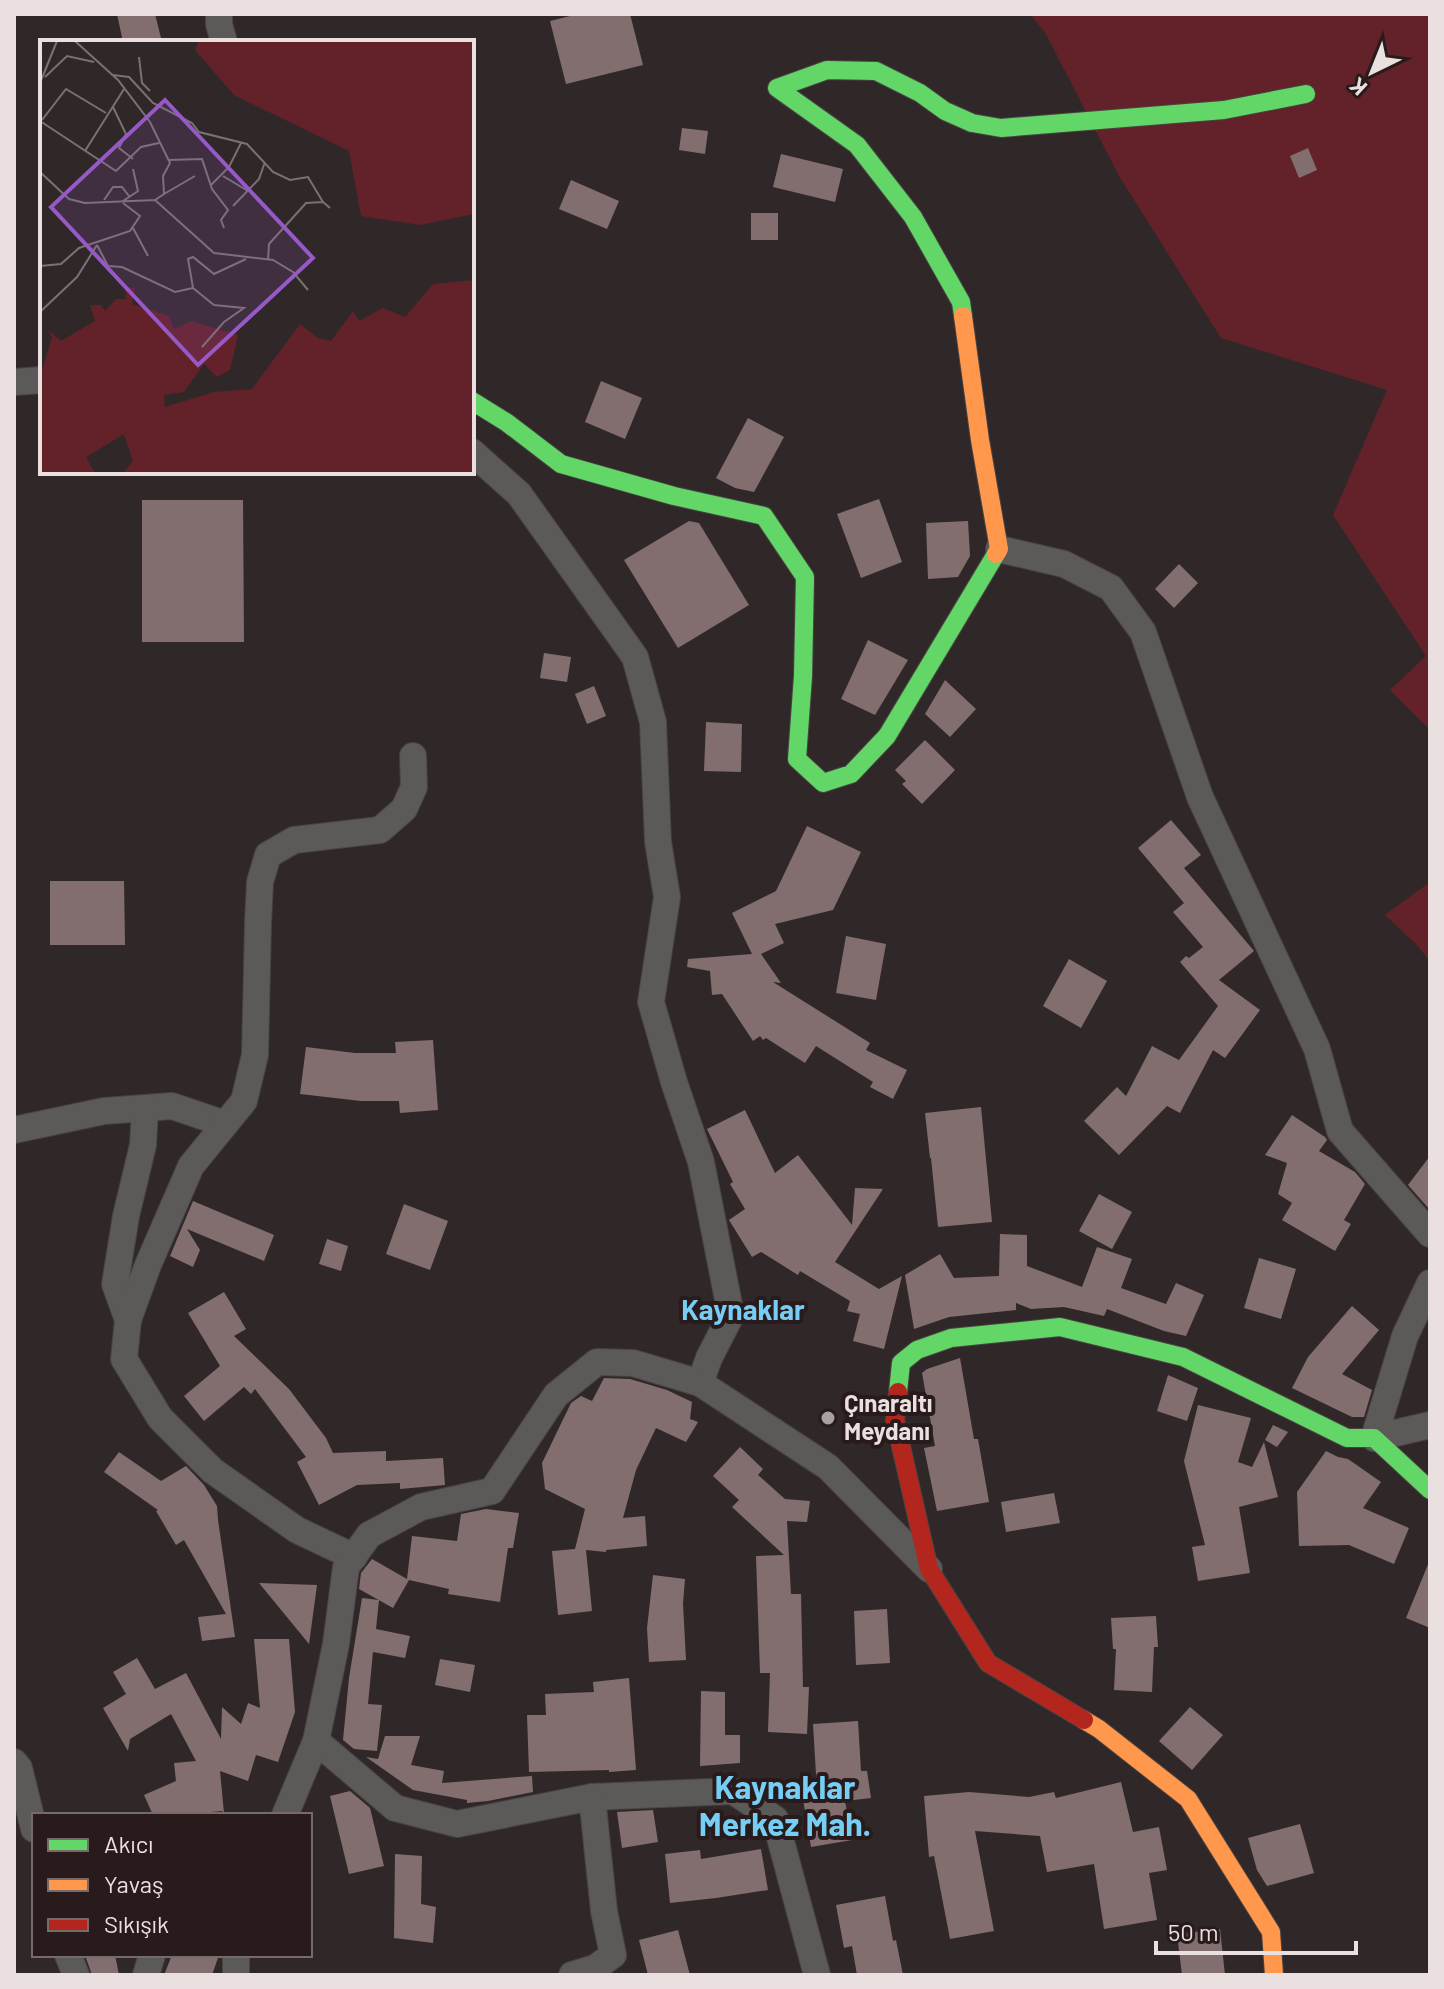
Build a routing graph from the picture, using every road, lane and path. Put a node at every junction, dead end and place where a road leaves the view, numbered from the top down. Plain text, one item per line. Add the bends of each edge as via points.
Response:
1 (219, 14) edge
2 (223, 40) edge
3 (1306, 94) dead end
4 (40, 380) edge
5 (14, 382) edge
6 (474, 402) edge
7 (474, 454) edge
8 (999, 549) junction
9 (413, 756) dead end
10 (145, 1108) junction
11 (225, 1124) junction
12 (14, 1130) edge
13 (1430, 1234) edge
14 (1430, 1283) edge
15 (128, 1320) junction
16 (700, 1383) junction
17 (1430, 1425) edge
18 (1374, 1438) junction
19 (1430, 1490) edge
20 (354, 1557) junction
21 (929, 1569) junction
22 (316, 1741) junction
23 (14, 1762) edge
24 (592, 1797) junction
25 (286, 1813) edge
26 (32, 1821) edge
27 (572, 1975) edge
28 (817, 1975) edge
29 (1274, 1975) edge

1 - 2 street
3 - 8 street via 1224,110 1001,128 945,111 876,71 827,70 777,88 857,145 913,217 961,302
4 - 5 street
6 - 8 street via 561,464 764,516 805,577 797,759 823,783 851,774 887,736
7 - 16 street via 519,494 635,657 653,722 658,842 667,897 651,1002 701,1162 731,1315
8 - 13 street via 1064,564 1111,588 1143,632 1200,797 1317,1049 1340,1131
9 - 11 street via 414,787 404,809 380,830 294,840 268,855 258,910 255,1055 244,1101
10 - 11 street via 172,1106
10 - 12 street
10 - 15 street via 143,1145 115,1284
11 - 15 street via 191,1166
14 - 18 street via 1405,1336
15 - 20 street via 124,1359 160,1418 213,1471 297,1530
16 - 20 street via 633,1363 597,1362 556,1395 492,1491 421,1507 369,1535
16 - 21 street via 828,1467
17 - 18 street
18 - 19 street
18 - 21 street via 1347,1438 1183,1357 1060,1327 951,1338 917,1350 901,1363 895,1420
20 - 22 street via 346,1567
21 - 29 street via 988,1663 1099,1729 1188,1799 1271,1932
22 - 24 street via 395,1808 457,1824
22 - 25 street
23 - 26 street
24 - 27 street via 613,1955
24 - 28 street via 733,1791 775,1819

